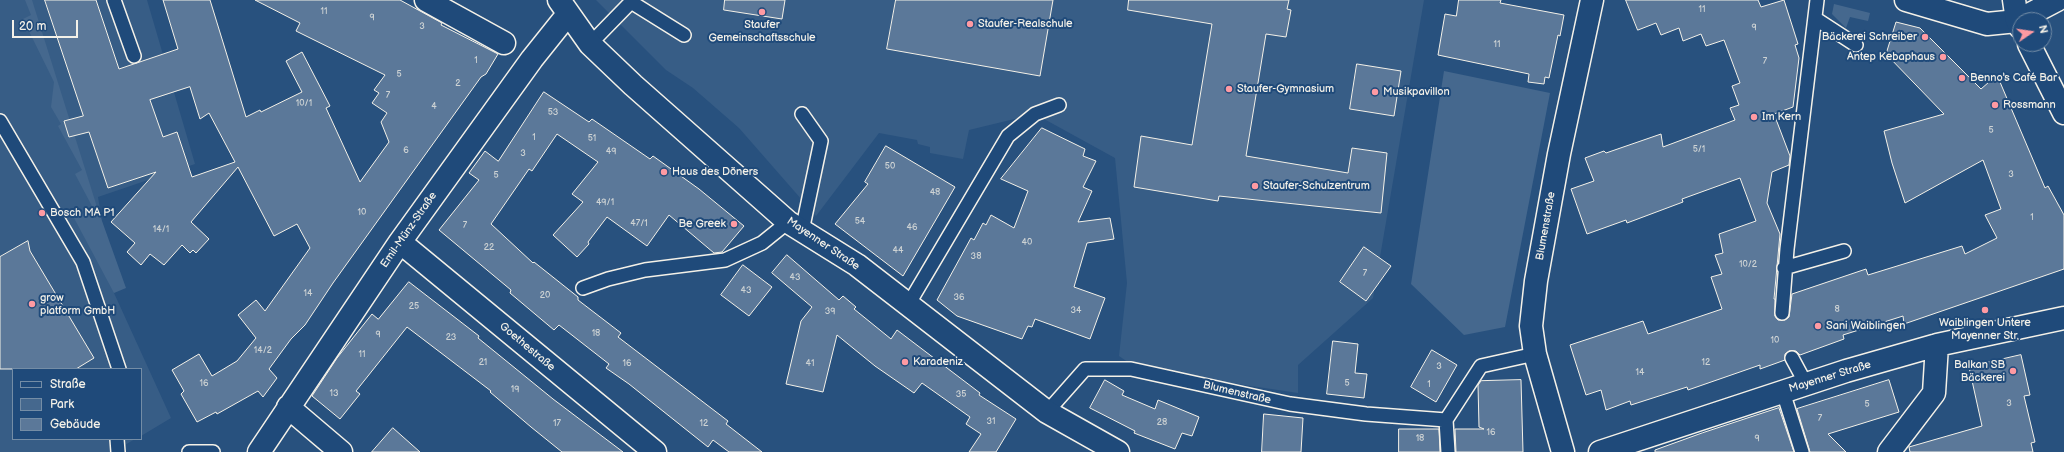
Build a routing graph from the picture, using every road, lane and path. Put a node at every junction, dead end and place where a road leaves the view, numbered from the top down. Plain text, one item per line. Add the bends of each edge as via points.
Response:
1 (114, 0) edge
2 (426, 0) edge
3 (1592, 0) edge
4 (1817, 0) edge
5 (1906, 0) edge
6 (2014, 0) edge
7 (2057, 0) edge
8 (632, 1) edge
9 (564, 7) edge
10 (2016, 12) edge
11 (2038, 12) edge
12 (1816, 20) junction
13 (2012, 24) edge
14 (684, 36) dead end
15 (504, 43) dead end
16 (590, 44) junction
17 (1856, 45) dead end
18 (2033, 52) edge
19 (134, 56) dead end
20 (1059, 105) dead end
21 (2064, 113) edge
22 (802, 114) dead end
23 (0, 121) edge
24 (795, 226) junction
25 (400, 242) junction
26 (1844, 251) dead end
27 (1784, 268) junction
28 (584, 288) dead end
29 (908, 305) junction
30 (1782, 313) dead end
31 (2064, 318) edge
32 (1937, 344) junction
33 (1535, 354) junction
34 (1792, 358) dead end
35 (119, 368) edge
36 (1806, 384) junction
37 (1783, 392) junction
38 (288, 407) junction
39 (1047, 412) junction
40 (1446, 420) junction
41 (117, 440) edge
42 (652, 451) edge
43 (118, 452) edge
44 (189, 452) edge
45 (213, 452) edge
46 (259, 452) edge
47 (341, 452) edge
48 (1118, 452) edge
49 (1448, 452) edge
50 (1563, 452) edge
51 (1600, 452) edge
52 (1802, 452) edge
53 (1889, 452) edge

1 - 19 lane
2 - 15 street
3 - 33 street, Blumenstraße via 1559,154 1536,281 1531,326
4 - 12 lane
5 - 13 street via 1987,24
6 - 10 street
7 - 11 street
8 - 14 lane
8 - 16 lane
9 - 16 street, Mayenner Straße
9 - 25 street, Emil-Münz-Straße via 532,59
12 - 17 lane
12 - 27 lane
16 - 24 street, Mayenner Straße via 633,85
18 - 21 street
20 - 29 lane via 1035,114 1008,136
22 - 24 lane via 821,141
23 - 35 lane via 83,262
24 - 28 lane via 725,260 644,270
24 - 29 street, Mayenner Straße via 857,265
25 - 38 street, Emil-Münz-Straße
25 - 42 street, Goethestraße
26 - 27 lane
27 - 30 lane
29 - 39 street, Mayenner Straße
31 - 32 street, Mayenner Straße
32 - 36 street, Mayenner Straße
32 - 53 street via 1934,393
33 - 40 lane via 1481,366
33 - 50 street, Blumenstraße
34 - 36 lane
36 - 37 street, Mayenner Straße
37 - 51 street, Mayenner Straße
37 - 52 lane
38 - 46 street, Emil-Münz-Straße
38 - 47 street
39 - 40 lane, Blumenstraße via 1084,369 1131,369 1290,404 1366,414
39 - 48 street, Mayenner Straße
40 - 49 lane
41 - 43 lane
44 - 45 lane

